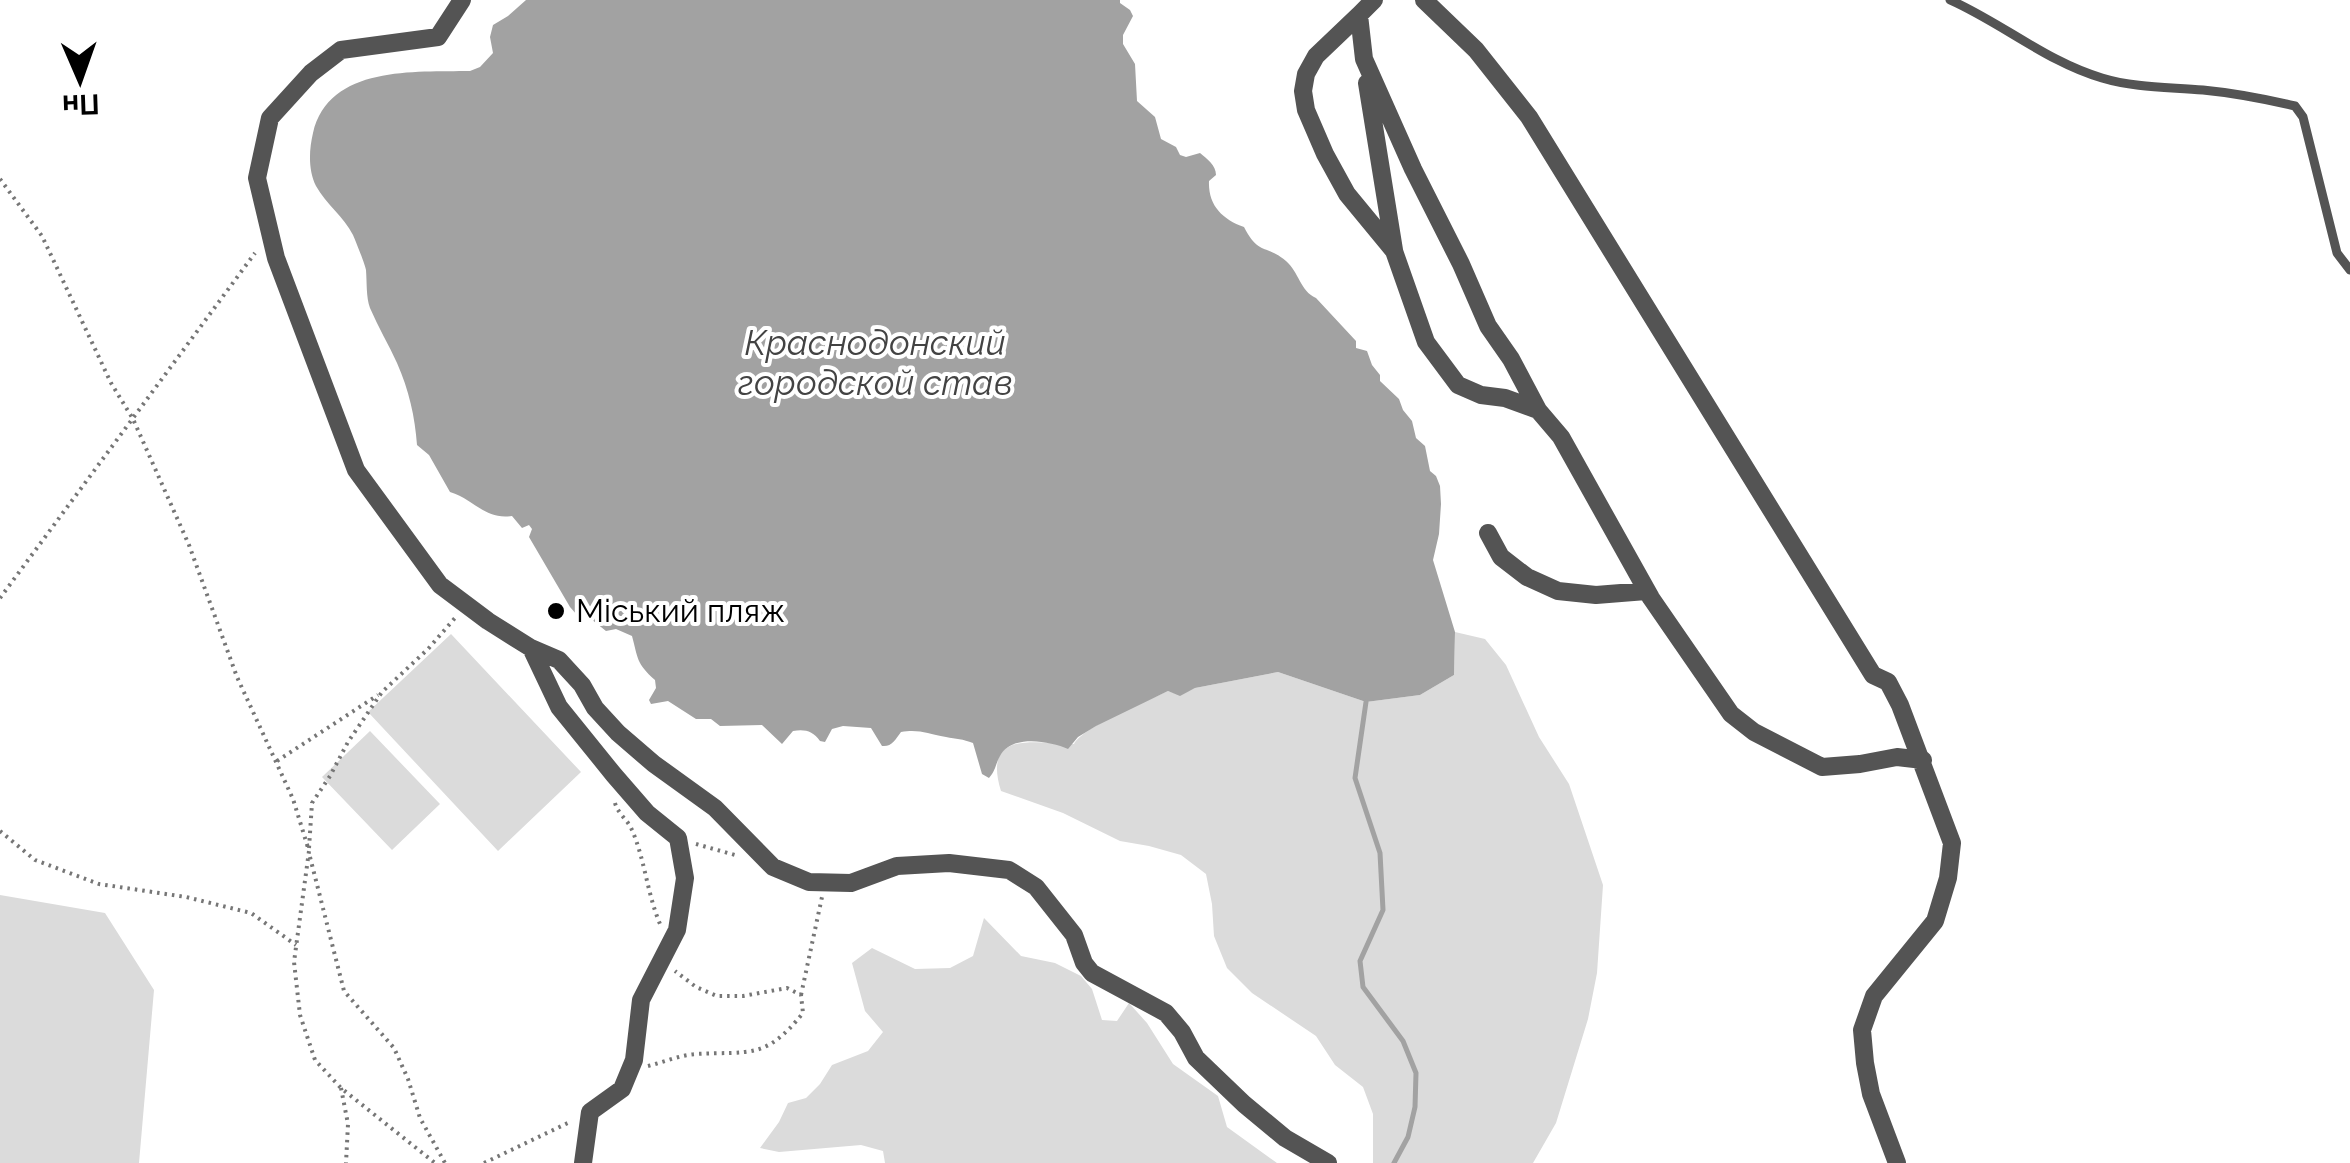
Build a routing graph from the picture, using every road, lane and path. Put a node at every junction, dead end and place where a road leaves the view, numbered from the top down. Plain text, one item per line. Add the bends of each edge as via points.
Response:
1 (462, 0) edge
2 (1374, 0) edge
3 (1424, 0) edge
4 (1950, 0) edge
5 (1360, 15) junction
6 (1364, 59) junction
7 (0, 180) edge
8 (270, 233) junction
9 (1394, 251) junction
10 (2350, 270) edge
11 (1538, 410) junction
12 (133, 419) junction
13 (1488, 533) dead end
14 (1646, 591) junction
15 (0, 598) edge
16 (467, 605) junction
17 (531, 648) junction
18 (382, 692) junction
19 (1923, 760) junction
20 (276, 762) junction
21 (612, 795) dead end
22 (632, 829) junction
23 (0, 831) edge
24 (647, 832) dead end
25 (678, 838) junction
26 (309, 851) junction
27 (735, 856) dead end
28 (826, 882) junction
29 (296, 945) junction
30 (668, 948) junction
31 (802, 995) junction
32 (647, 1066) dead end
33 (341, 1088) junction
34 (590, 1112) junction
35 (346, 1163) edge
36 (435, 1163) edge
37 (445, 1163) edge
38 (484, 1163) edge
39 (584, 1163) edge
40 (1328, 1163) edge
41 (1897, 1163) edge

1 - 8 street via 438,37 341,50 270,118 257,178
2 - 5 street
3 - 19 street via 1476,50 1529,118 1873,675 1888,682
4 - 10 lane via 2101,78 2295,106 2337,253
5 - 6 street
5 - 9 street via 1316,56 1306,74 1306,110 1347,194
6 - 9 street
6 - 11 street via 1488,326
7 - 12 path via 42,236
8 - 12 path
8 - 16 street via 356,470 440,585
9 - 11 street via 1426,342 1458,385
11 - 14 street via 1561,437
12 - 15 path
12 - 20 path
13 - 14 street via 1501,557 1558,591
14 - 19 street via 1731,714 1754,732 1822,767 1897,756
16 - 17 street
16 - 18 path
17 - 25 street via 558,707 648,813
17 - 28 street via 559,660 618,733 715,808 773,867
18 - 20 path
18 - 26 path via 312,803
19 - 41 street via 1952,843 1948,878 1935,921 1874,996 1862,1030 1872,1094
20 - 26 path
21 - 22 path
22 - 24 path
22 - 30 path
23 - 29 path via 36,860 99,884 251,913
25 - 27 path
25 - 30 street via 686,878
26 - 29 path
26 - 37 path via 344,990 394,1048
28 - 31 path
28 - 40 street via 851,883 897,866 1009,870 1036,887 1074,935 1092,973 1166,1012 1196,1058 1244,1104
29 - 33 path via 300,1015 315,1060
30 - 31 path via 675,971 717,996 787,988
30 - 34 street via 641,1000 634,1060 622,1089
31 - 32 path via 803,1013 773,1044
33 - 35 path
33 - 36 path
34 - 38 path
34 - 39 street

